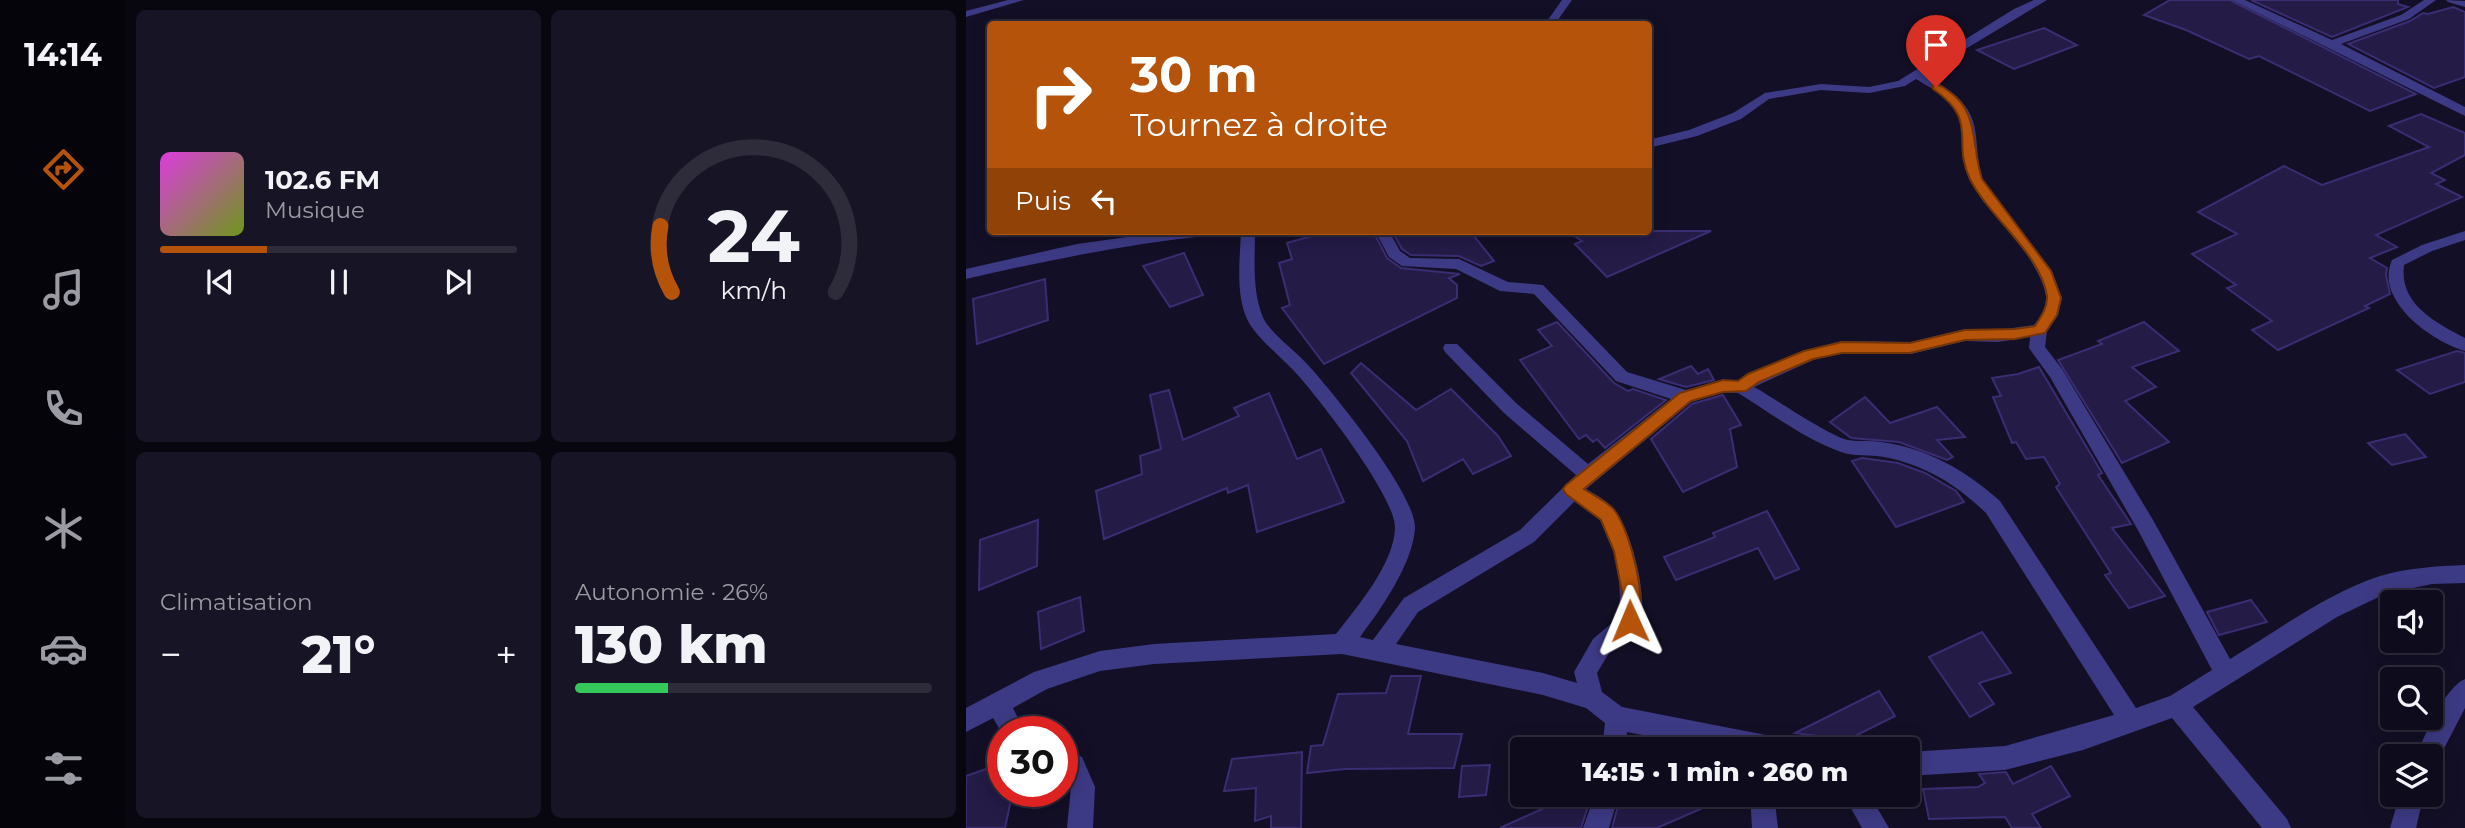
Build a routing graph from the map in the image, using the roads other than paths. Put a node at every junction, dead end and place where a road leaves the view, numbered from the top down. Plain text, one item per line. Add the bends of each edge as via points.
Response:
1 (1019, 0) edge
2 (1567, 0) edge
3 (2042, 0) edge
4 (2237, 0) edge
5 (2431, 0) edge
6 (2451, 0) edge
7 (2465, 4) edge
8 (966, 14) edge
9 (1552, 21) edge
10 (2332, 44) junction
11 (1916, 74) junction
12 (2465, 112) edge
13 (1652, 142) edge
14 (1181, 235) edge
15 (1248, 235) edge
16 (1384, 235) edge
17 (2465, 235) edge
18 (966, 274) edge
19 (2039, 330) junction
20 (2465, 345) edge
21 (1451, 348) dead end
22 (1741, 387) junction
23 (1685, 397) junction
24 (1588, 475) junction
25 (1572, 489) junction
26 (2465, 573) edge
27 (1342, 644) junction
28 (1379, 650) junction
29 (2226, 674) junction
30 (2465, 690) edge
31 (1592, 699) junction
32 (998, 704) junction
33 (2176, 705) junction
34 (1005, 716) edge
35 (1617, 718) junction
36 (966, 720) edge
37 (2131, 721) junction
38 (1615, 737) edge
39 (1713, 737) edge
40 (2434, 744) edge
41 (1920, 763) edge
42 (1078, 775) edge
43 (1602, 807) edge
44 (1763, 807) edge
45 (1863, 807) edge
46 (2409, 807) edge
47 (1080, 828) edge
48 (1596, 828) edge
49 (1765, 828) edge
50 (1876, 828) edge
51 (2278, 828) edge
52 (2403, 828) edge

1 - 8 street
2 - 9 street
3 - 11 street
4 - 10 street
5 - 10 street via 2405,17
6 - 7 street
10 - 12 street
11 - 13 street via 1901,84 1868,90 1821,87 1765,96 1737,116
11 - 19 street via 1961,107 1976,179 2045,271 2054,298 2050,315
14 - 18 street via 1089,247
15 - 27 street via 1247,284 1255,320 1303,370 1387,480 1401,506 1405,528 1397,557 1375,600
16 - 23 street via 1394,254 1407,264 1459,264 1505,287 1538,289 1622,377
17 - 20 street via 2398,262 2395,284 2421,318
19 - 22 street via 1965,335 1910,348 1842,347 1809,355
19 - 29 street via 2037,348 2139,514
21 - 24 street via 1510,408
22 - 23 street via 1723,386
22 - 37 street via 1830,440 1846,447 1894,451 1924,460 1980,494 2023,551
23 - 24 street
24 - 25 street
25 - 28 street via 1527,536 1411,605
25 - 31 street via 1608,515 1623,551 1631,592 1630,621 1601,646 1585,672
26 - 29 street via 2382,585 2330,610
27 - 28 street
27 - 32 street via 1100,661 1042,680
28 - 31 street via 1543,684
29 - 33 street
30 - 40 street
31 - 35 street
32 - 34 street
32 - 36 street
33 - 37 street
33 - 51 street
35 - 38 street
35 - 39 street
37 - 41 street via 2005,758
42 - 47 street via 1083,787
43 - 48 street
44 - 49 street
45 - 50 street
46 - 52 street

